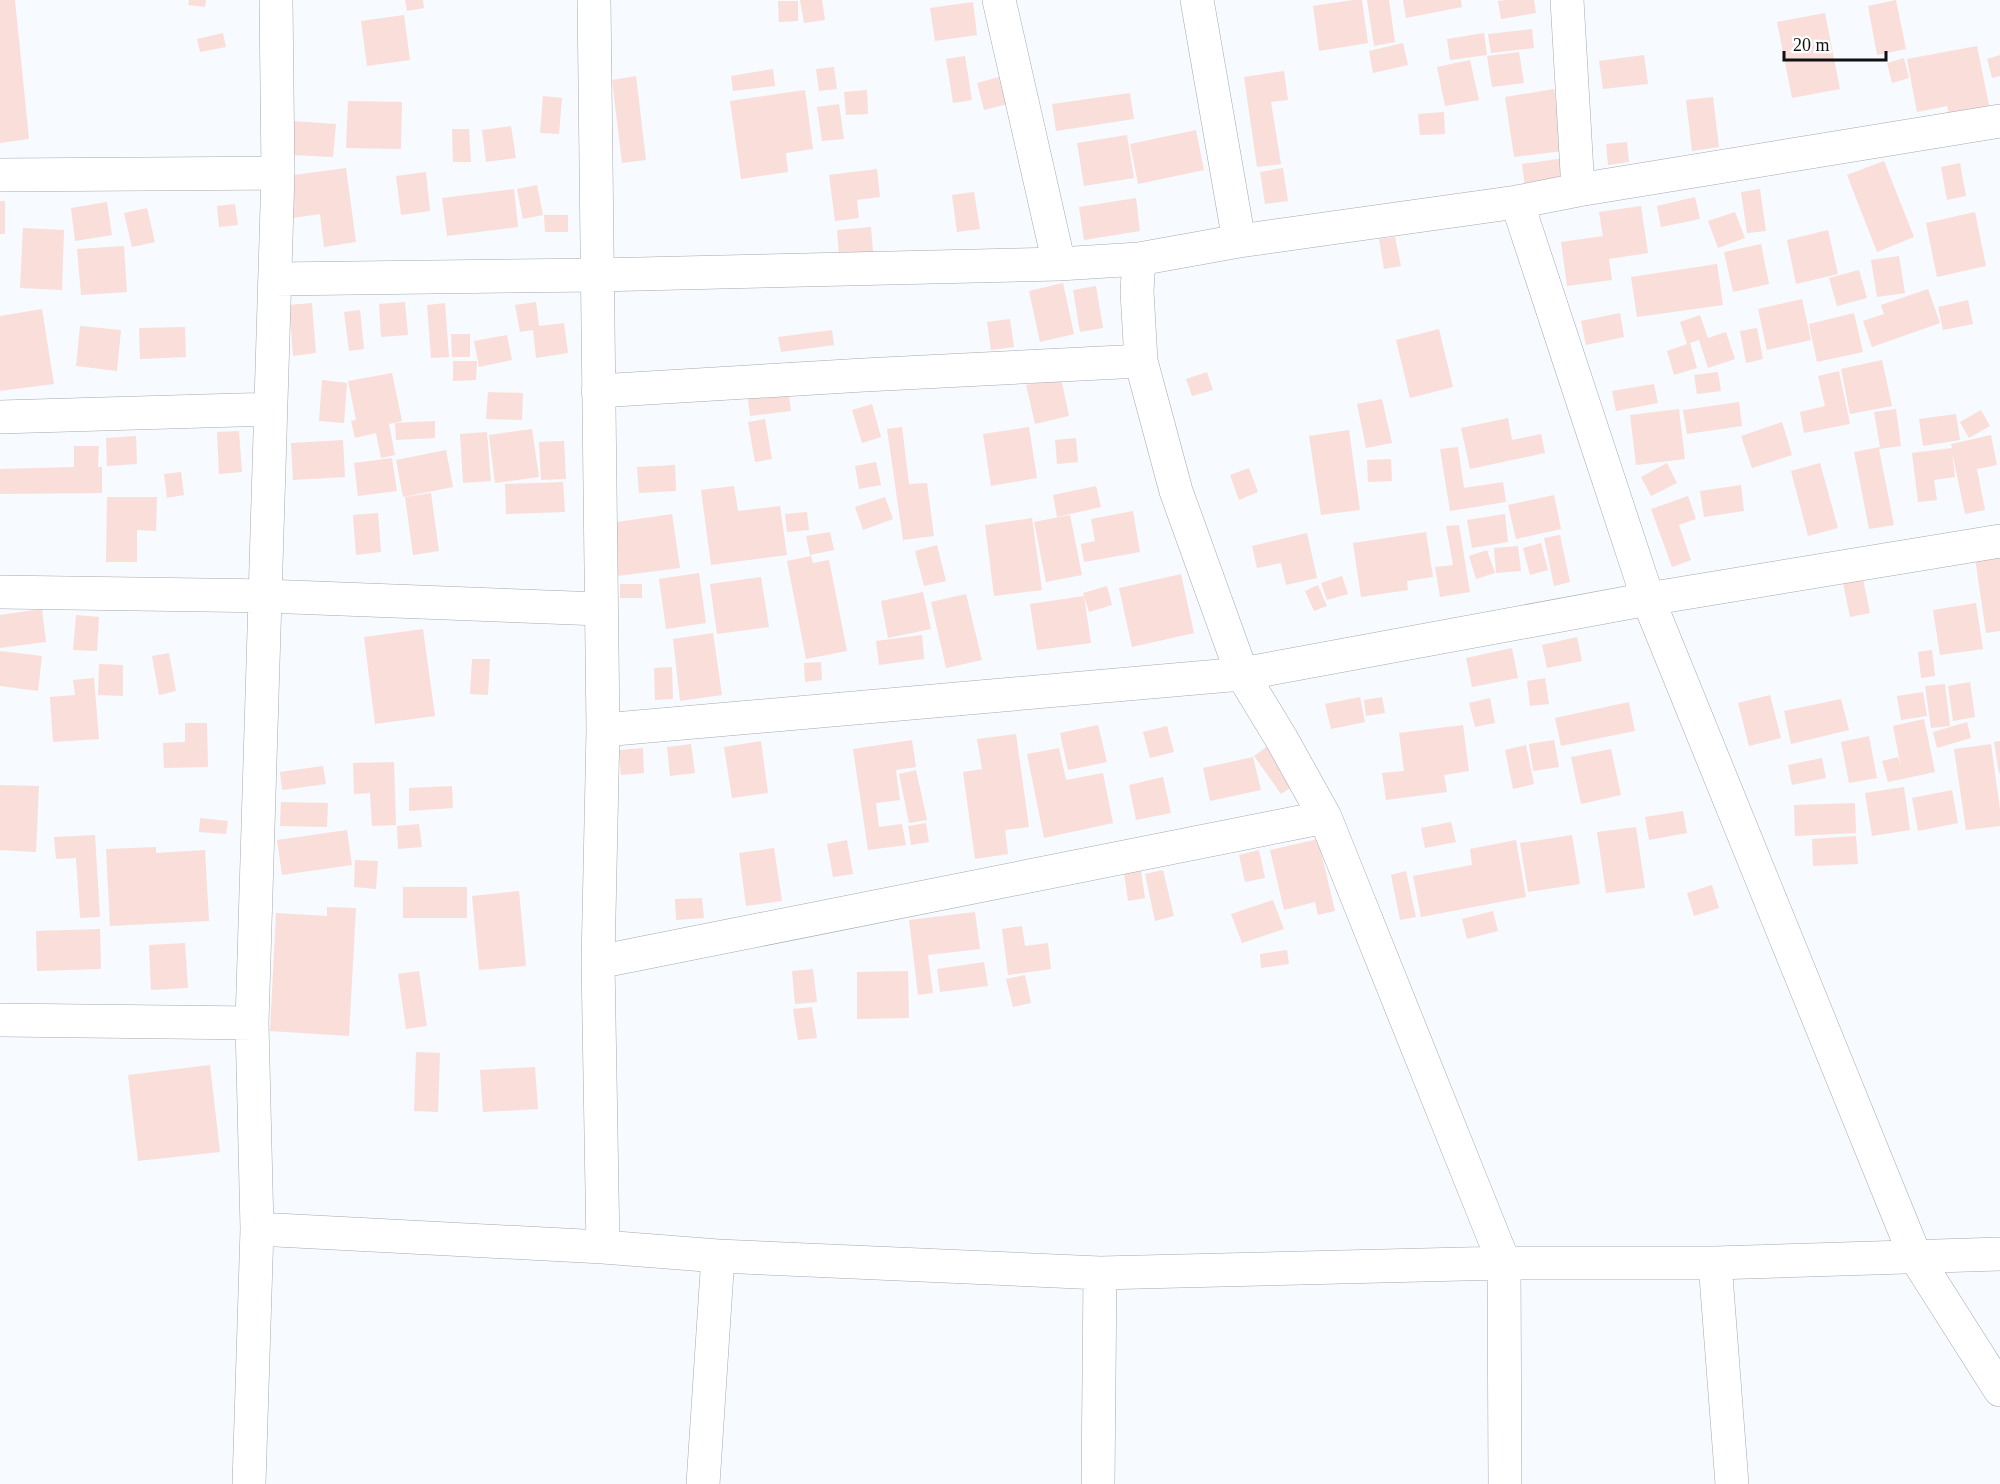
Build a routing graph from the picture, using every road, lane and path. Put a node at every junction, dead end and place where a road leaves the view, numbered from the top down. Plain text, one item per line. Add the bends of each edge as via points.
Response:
1 (276, 0) edge
2 (594, 0) edge
3 (999, 0) edge
4 (1197, 0) edge
5 (1567, 0) edge
6 (2000, 121) edge
7 (278, 173) junction
8 (0, 175) edge
9 (1578, 190) junction
10 (1517, 202) junction
11 (1239, 241) junction
12 (1139, 259) junction
13 (1059, 264) junction
14 (597, 275) junction
15 (275, 279) junction
16 (1141, 361) junction
17 (598, 392) junction
18 (270, 409) junction
19 (0, 417) edge
20 (2000, 541) edge
21 (0, 592) edge
22 (265, 596) junction
23 (1648, 599) junction
24 (600, 609) junction
25 (1242, 674) junction
26 (603, 730) junction
27 (1324, 817) junction
28 (598, 962) junction
29 (0, 1020) edge
30 (252, 1023) junction
31 (257, 1229) junction
32 (603, 1247) junction
33 (2000, 1254) edge
34 (718, 1256) junction
35 (1915, 1256) junction
36 (1504, 1263) junction
37 (1715, 1263) junction
38 (1100, 1273) junction
39 (2000, 1390) edge
40 (249, 1484) edge
41 (704, 1484) edge
42 (1098, 1484) edge
43 (1505, 1484) edge
44 (1732, 1484) edge

1 - 7 street
2 - 14 street
3 - 13 street
4 - 11 street
5 - 9 street
6 - 9 street
7 - 8 street
7 - 15 street
9 - 10 street
10 - 11 street
10 - 23 street
11 - 12 street
12 - 13 street
12 - 16 street
13 - 14 street
14 - 15 street
14 - 17 street
15 - 18 street
16 - 17 street
16 - 25 street via 1176,490
17 - 24 street
18 - 19 street
18 - 22 street
20 - 23 street
21 - 22 street
22 - 24 street
22 - 30 street
23 - 25 street
23 - 35 street
24 - 26 street
25 - 26 street
25 - 27 street
26 - 28 street
27 - 28 street
27 - 36 street
28 - 32 street
29 - 30 street
30 - 31 street
31 - 32 street
31 - 40 street
32 - 34 street
33 - 35 street
34 - 38 street
34 - 41 street
35 - 37 street
35 - 39 street
36 - 37 street
36 - 38 street
36 - 43 street
37 - 44 street
38 - 42 street

